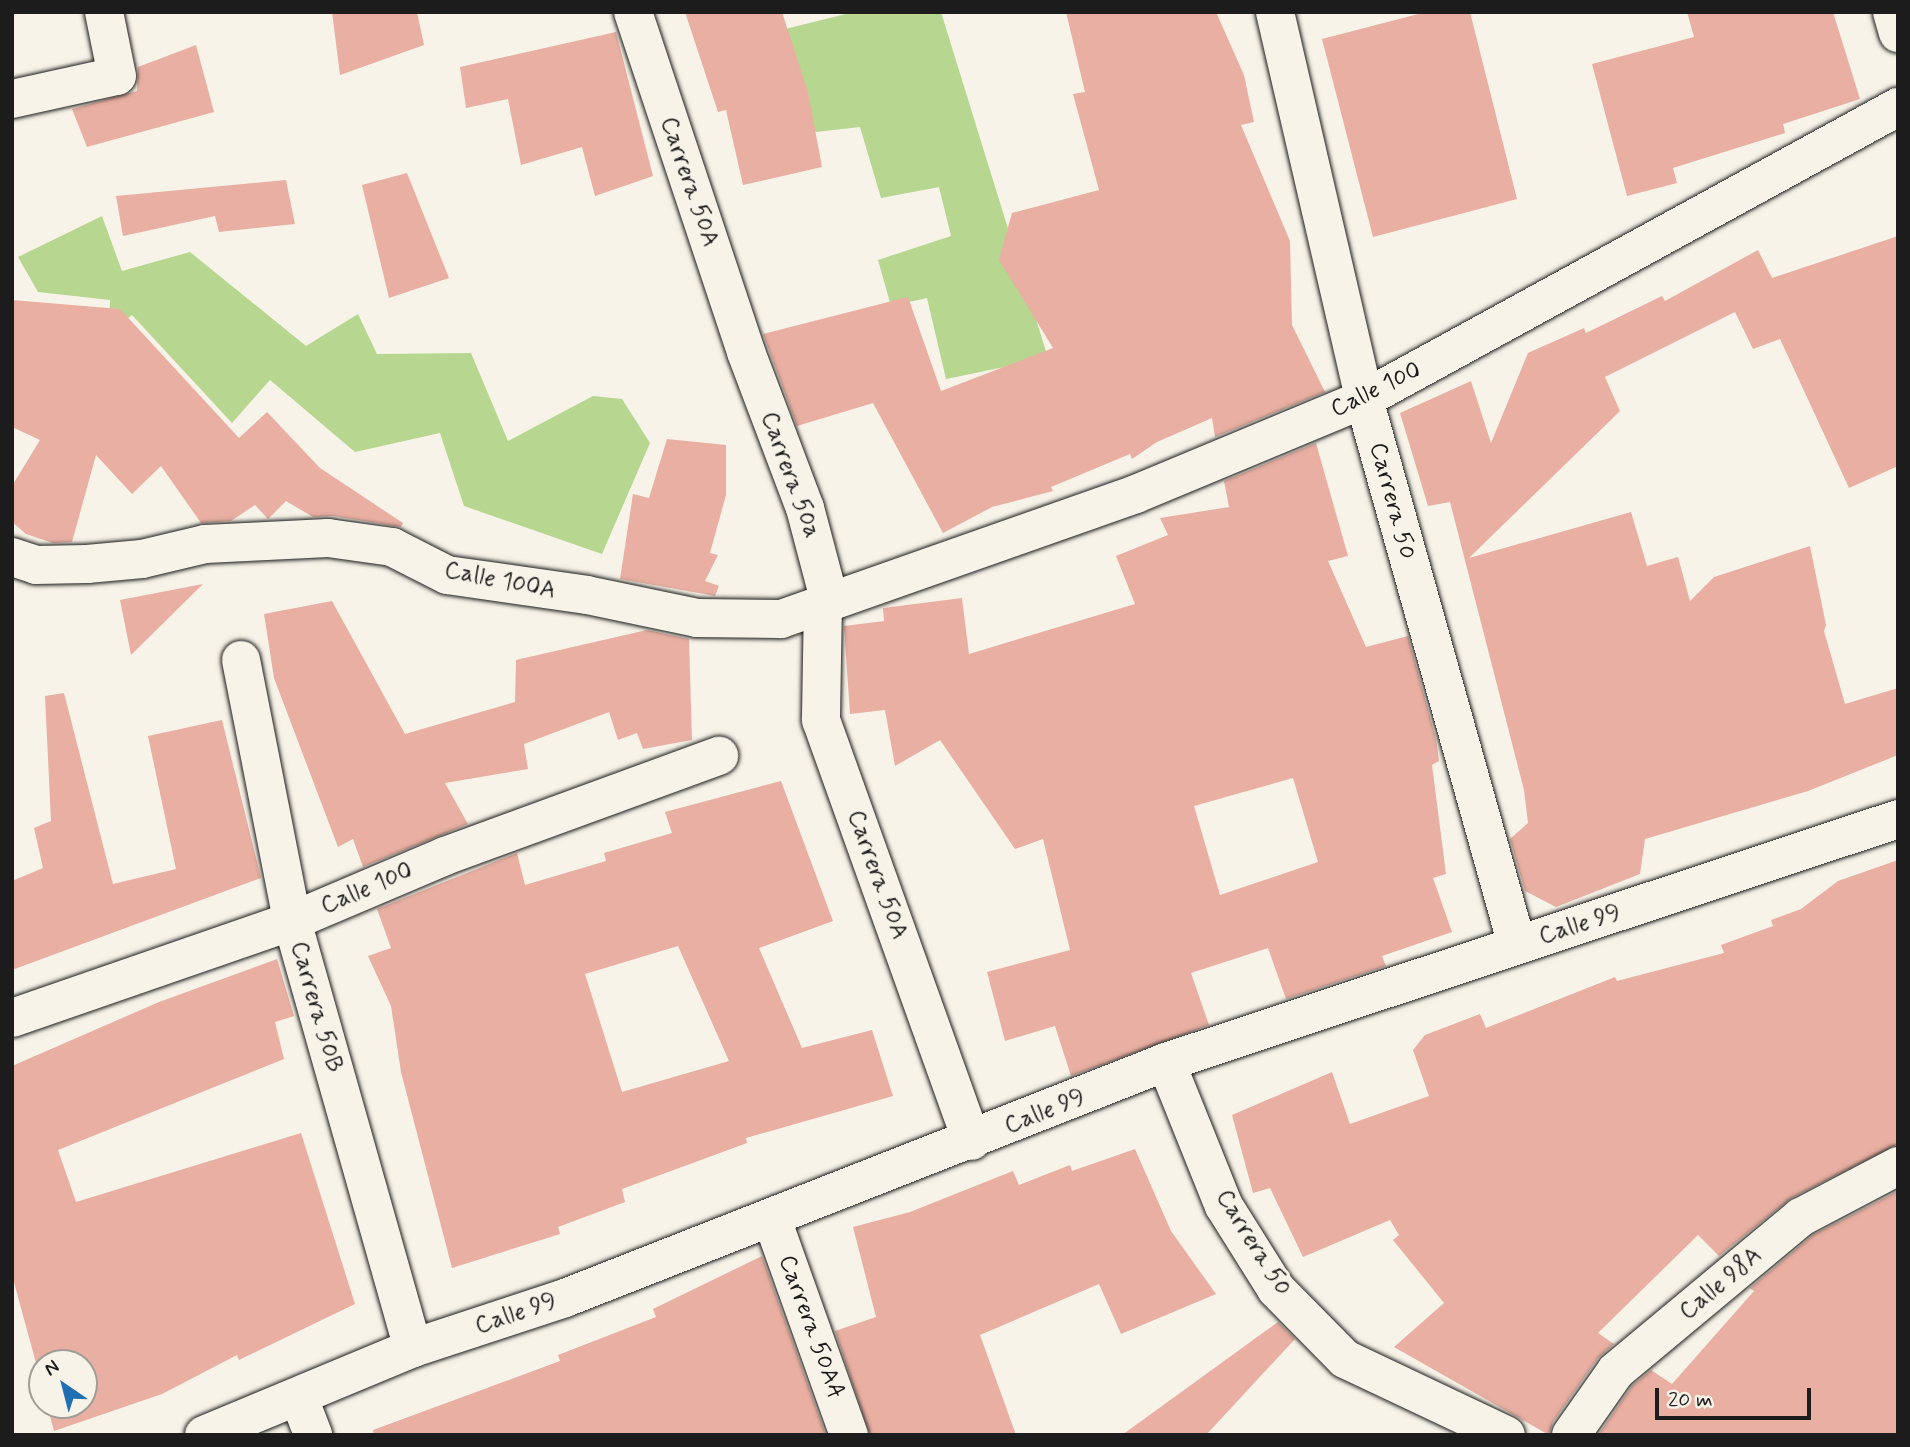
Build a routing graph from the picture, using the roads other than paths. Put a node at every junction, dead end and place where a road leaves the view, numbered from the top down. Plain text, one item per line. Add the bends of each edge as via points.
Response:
1 (104, 12) edge
2 (633, 12) edge
3 (1275, 12) edge
4 (1892, 12) edge
5 (1898, 33) edge
6 (12, 99) edge
7 (1898, 107) edge
8 (746, 352) joint
9 (1364, 399) junction
10 (12, 557) edge
11 (826, 600) junction
12 (241, 660) dead end
13 (719, 756) dead end
14 (1898, 819) edge
15 (292, 921) junction
16 (1517, 945) junction
17 (12, 1018) edge
18 (1166, 1062) junction
19 (972, 1141) junction
20 (1898, 1166) edge
21 (772, 1219) junction
22 (414, 1348) junction
23 (299, 1398) junction
24 (204, 1435) edge
25 (313, 1435) edge
26 (849, 1435) edge
27 (1506, 1435) edge
28 (1571, 1435) edge

1 - 6 street via 117,76
2 - 8 street, Carrera 50A
3 - 9 street, Carrera 50
4 - 5 street
7 - 9 street, Calle 100
8 - 11 street, Carrera 50a via 805,508
9 - 11 street, Calle 100 via 1136,494
9 - 16 street, Carrera 50
10 - 11 street, Calle 100A via 36,565 87,564 142,559 205,544 328,538 392,547 447,575 587,595 696,618 781,619
11 - 19 street, Carrera 50A via 821,720
12 - 15 street, Carrera 50B
13 - 15 street, Calle 100 via 445,856
14 - 16 street, Calle 99
15 - 17 street, Calle 100
15 - 22 street, Carrera 50B
16 - 18 street, Calle 99
18 - 19 street, Calle 99
18 - 27 street, Carrera 50 via 1224,1206 1276,1289 1345,1359
19 - 21 street, Calle 99
20 - 28 street, Calle 98A via 1801,1217 1616,1371
21 - 22 street, Calle 99 via 565,1298
21 - 26 street, Carrera 50AA
22 - 23 street, Calle 99
23 - 24 street, Calle 99
23 - 25 street

